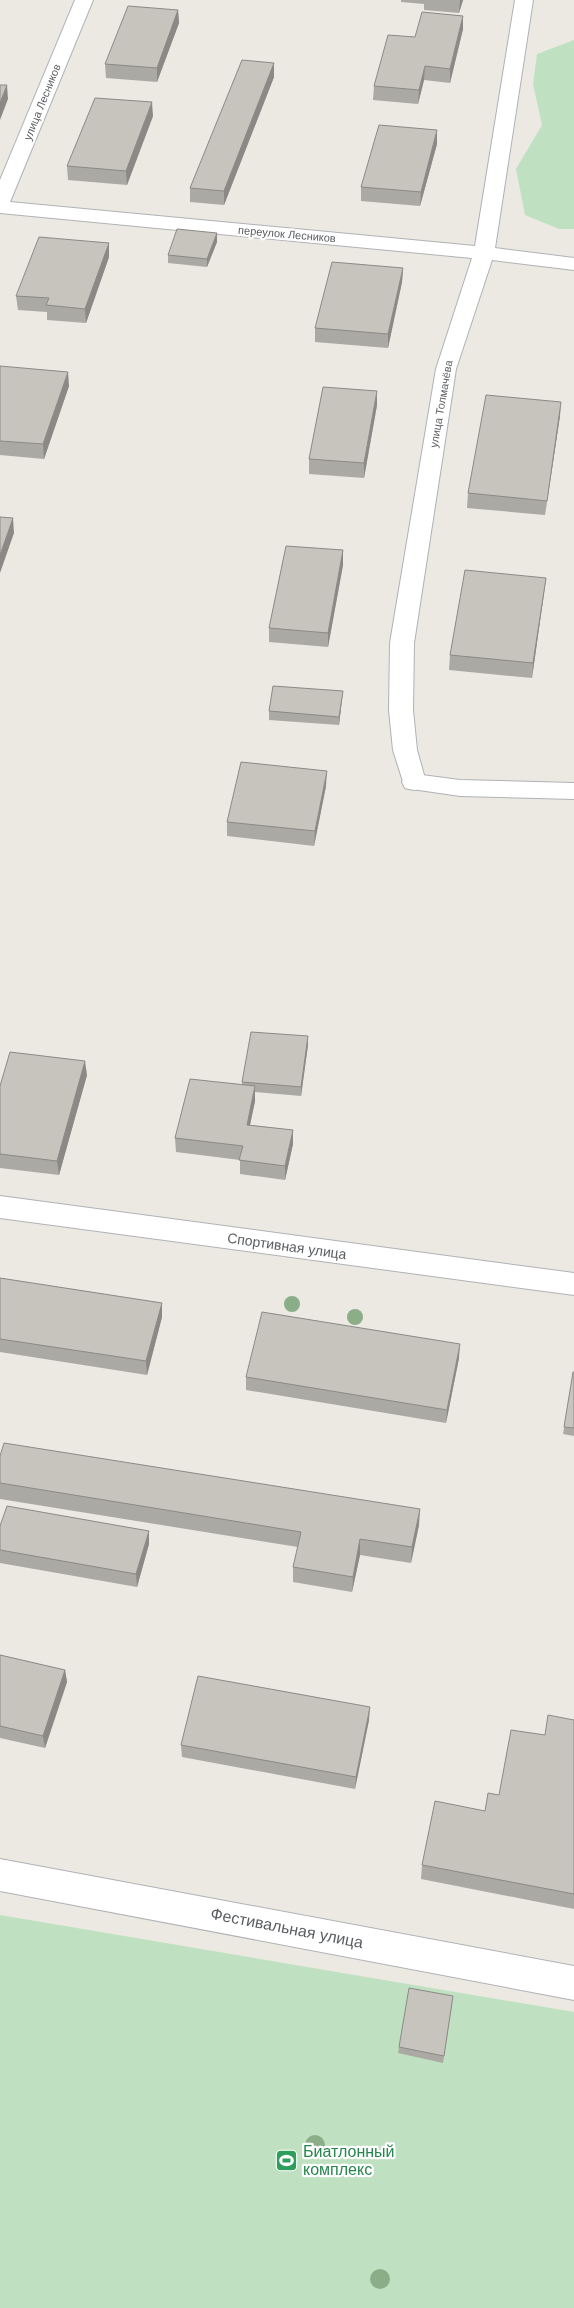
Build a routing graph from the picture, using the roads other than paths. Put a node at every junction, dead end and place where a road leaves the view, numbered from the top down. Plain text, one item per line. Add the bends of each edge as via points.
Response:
1 (84, 0) edge
2 (524, 0) edge
3 (0, 205) edge
4 (484, 253) junction
5 (574, 264) edge
6 (574, 791) edge
7 (0, 1207) edge
8 (574, 1284) edge
9 (0, 1875) edge
10 (574, 1983) edge

1 - 3 street, улица Лесников
2 - 4 street, улица Толмачёва
3 - 4 street, переулок Лесников
4 - 5 street, переулок Лесников
4 - 6 street, улица Толмачёва via 446,369 402,643 401,710 405,750 414,782 478,789
7 - 8 street, Спортивная улица
9 - 10 street, Фестивальная улица

